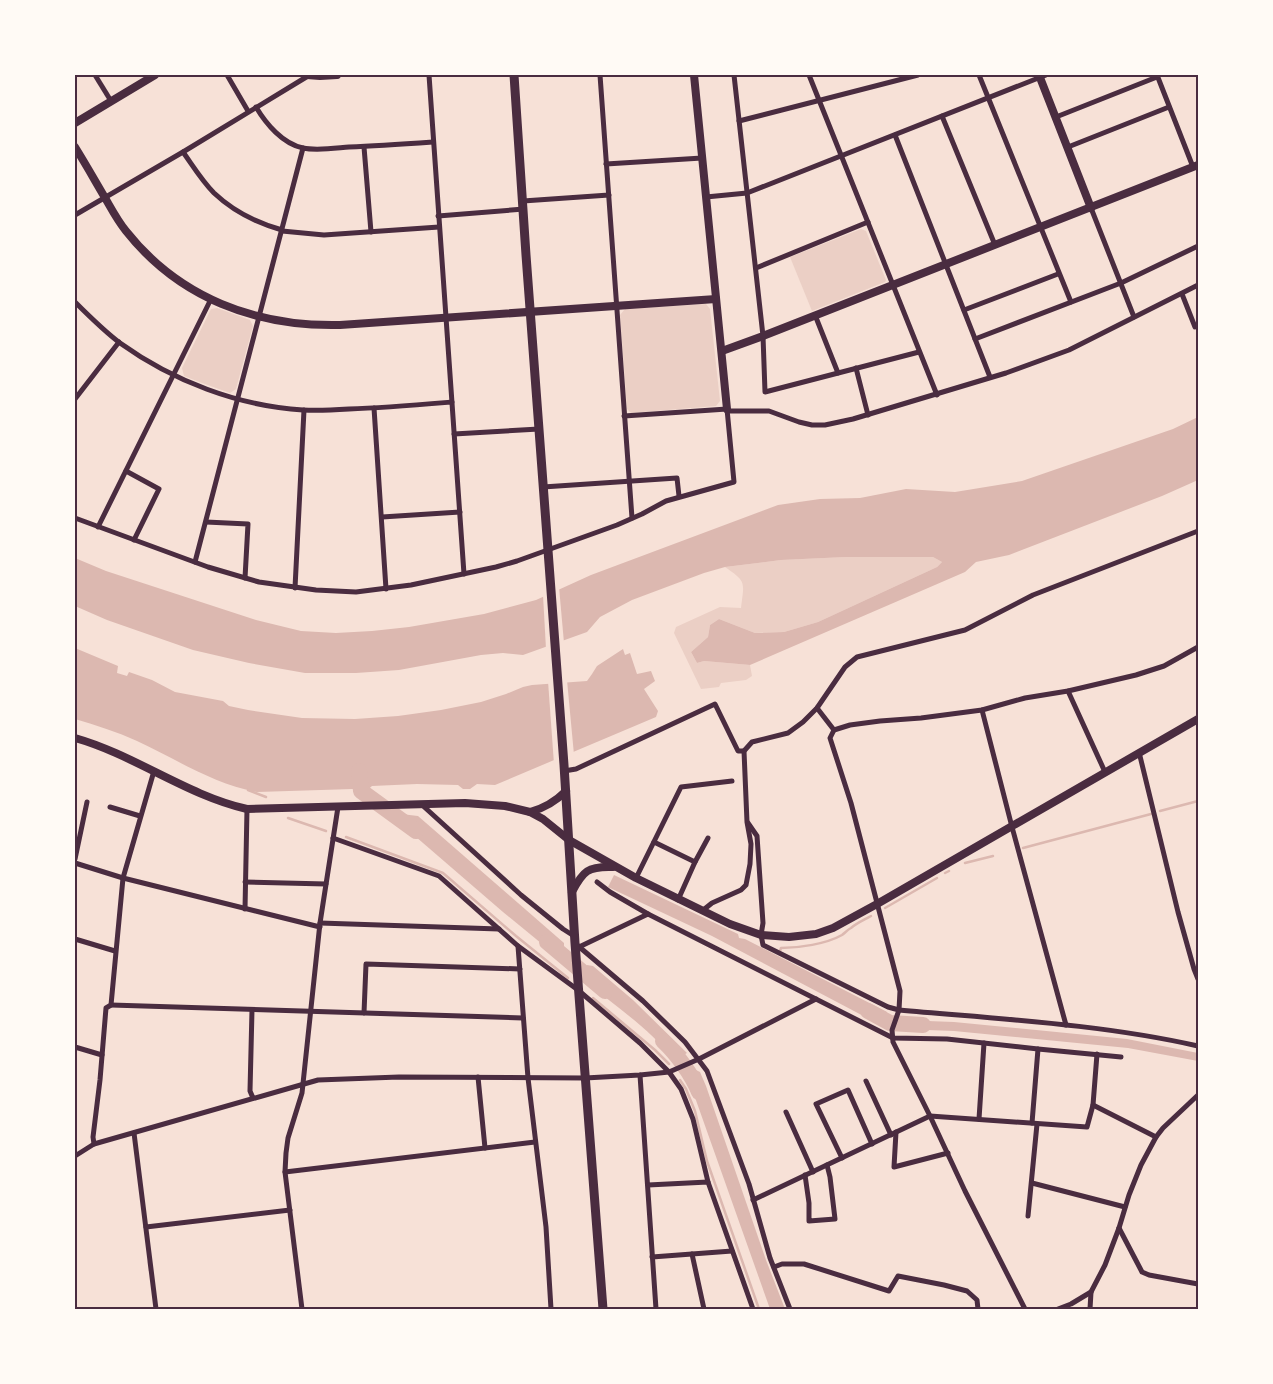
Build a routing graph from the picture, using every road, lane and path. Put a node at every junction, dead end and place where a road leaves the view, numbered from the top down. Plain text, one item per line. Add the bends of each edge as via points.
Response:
1 (95, 75) edge
2 (227, 75) edge
3 (307, 75) edge
4 (338, 75) edge
5 (429, 75) edge
6 (514, 75) edge
7 (600, 75) edge
8 (694, 75) edge
9 (734, 75) edge
10 (809, 75) edge
11 (918, 75) edge
12 (980, 75) edge
13 (152, 76) edge
14 (1041, 76) edge
15 (1157, 76) edge
16 (989, 98) junction
17 (111, 101) junction
18 (819, 101) junction
19 (256, 106) junction
20 (1168, 106) junction
21 (248, 111) junction
22 (942, 116) junction
23 (1056, 117) junction
24 (739, 121) junction
25 (75, 123) edge
26 (895, 135) junction
27 (434, 142) junction
28 (75, 147) edge
29 (364, 147) junction
30 (1068, 147) junction
31 (303, 148) junction
32 (183, 152) junction
33 (841, 156) junction
34 (702, 158) junction
35 (606, 164) junction
36 (1196, 166) edge
37 (748, 193) junction
38 (608, 195) junction
39 (104, 197) junction
40 (706, 197) junction
41 (524, 205) junction
42 (1091, 208) junction
43 (75, 215) edge
44 (438, 216) junction
45 (868, 222) junction
46 (439, 227) junction
47 (1040, 228) junction
48 (282, 230) junction
49 (371, 232) junction
50 (995, 245) junction
51 (1198, 246) edge
52 (946, 264) junction
53 (756, 268) junction
54 (1058, 274) junction
55 (1121, 283) junction
56 (893, 285) junction
57 (1198, 285) edge
58 (1182, 294) junction
59 (211, 299) junction
60 (716, 299) junction
61 (75, 302) edge
62 (1070, 302) junction
63 (617, 306) junction
64 (964, 310) junction
65 (531, 312) junction
66 (815, 315) junction
67 (260, 317) junction
68 (1134, 317) junction
69 (446, 318) junction
70 (1198, 326) edge
71 (763, 336) junction
72 (975, 339) junction
73 (119, 342) junction
74 (722, 351) junction
75 (919, 352) junction
76 (856, 368) junction
77 (838, 373) junction
78 (174, 375) junction
79 (990, 377) junction
80 (937, 394) junction
81 (75, 399) edge
82 (238, 400) junction
83 (452, 402) junction
84 (374, 408) junction
85 (304, 410) junction
86 (727, 410) junction
87 (868, 415) junction
88 (624, 416) junction
89 (539, 430) junction
90 (454, 434) junction
91 (126, 471) junction
92 (629, 481) junction
93 (543, 487) junction
94 (679, 496) junction
95 (460, 512) junction
96 (382, 517) junction
97 (75, 518) edge
98 (632, 518) junction
99 (206, 522) junction
100 (98, 527) junction
101 (1198, 531) edge
102 (134, 540) junction
103 (548, 550) junction
104 (196, 562) junction
105 (464, 574) junction
106 (245, 578) junction
107 (296, 588) junction
108 (386, 589) junction
109 (1198, 647) edge
110 (1068, 691) junction
111 (817, 708) junction
112 (982, 710) junction
113 (1198, 719) edge
114 (834, 730) junction
115 (75, 738) edge
116 (744, 751) junction
117 (1139, 752) junction
118 (564, 768) junction
119 (154, 771) junction
120 (1105, 772) junction
121 (732, 780) dead end
122 (566, 791) junction
123 (87, 802) dead end
124 (420, 804) junction
125 (110, 807) dead end
126 (338, 807) junction
127 (246, 809) junction
128 (530, 812) junction
129 (140, 816) junction
130 (747, 822) junction
131 (1012, 827) junction
132 (333, 838) junction
133 (708, 838) dead end
134 (569, 840) junction
135 (654, 842) junction
136 (75, 861) edge
137 (695, 862) junction
138 (615, 867) junction
139 (122, 878) junction
140 (636, 878) junction
141 (245, 882) junction
142 (597, 882) dead end
143 (326, 884) junction
144 (572, 894) junction
145 (678, 900) junction
146 (877, 904) junction
147 (245, 908) junction
148 (702, 911) junction
149 (648, 914) junction
150 (320, 925) junction
151 (499, 929) junction
152 (762, 935) junction
153 (75, 939) edge
154 (576, 942) junction
155 (518, 946) junction
156 (115, 951) junction
157 (520, 969) junction
158 (1198, 979) edge
159 (578, 990) junction
160 (816, 999) junction
161 (111, 1006) junction
162 (252, 1010) junction
163 (899, 1010) junction
164 (311, 1012) junction
165 (364, 1013) junction
166 (523, 1018) junction
167 (1066, 1026) junction
168 (893, 1038) junction
169 (984, 1043) junction
170 (1198, 1046) edge
171 (75, 1047) edge
172 (1038, 1049) junction
173 (1097, 1054) junction
174 (102, 1056) junction
175 (1121, 1057) dead end
176 (699, 1059) junction
177 (669, 1072) junction
178 (640, 1075) junction
179 (478, 1077) junction
180 (528, 1078) junction
181 (585, 1078) junction
182 (866, 1081) dead end
183 (303, 1083) junction
184 (1198, 1095) edge
185 (253, 1098) junction
186 (1093, 1105) junction
187 (786, 1112) dead end
188 (930, 1116) junction
189 (978, 1120) junction
190 (1035, 1123) junction
191 (134, 1132) junction
192 (893, 1134) junction
193 (1156, 1136) junction
194 (535, 1142) junction
195 (94, 1144) junction
196 (872, 1144) junction
197 (485, 1148) junction
198 (948, 1153) junction
199 (75, 1156) edge
200 (842, 1158) junction
201 (827, 1165) junction
202 (285, 1172) junction
203 (813, 1172) junction
204 (805, 1175) junction
205 (708, 1182) junction
206 (1032, 1184) junction
207 (648, 1185) junction
208 (753, 1200) junction
209 (1125, 1207) junction
210 (290, 1210) junction
211 (1028, 1216) dead end
212 (146, 1227) junction
213 (1120, 1228) junction
214 (732, 1251) junction
215 (692, 1254) junction
216 (652, 1257) junction
217 (774, 1268) junction
218 (1198, 1284) edge
219 (1091, 1292) junction
220 (156, 1309) edge
221 (302, 1309) edge
222 (551, 1309) edge
223 (603, 1309) edge
224 (656, 1309) edge
225 (704, 1309) edge
226 (753, 1309) edge
227 (790, 1309) edge
228 (978, 1309) edge
229 (1025, 1309) edge
230 (1058, 1309) edge
231 (1090, 1309) edge

1 - 17 street
2 - 21 street
3 - 4 street
3 - 19 street
5 - 27 street
6 - 41 main road
7 - 35 street
8 - 34 street
9 - 24 street
10 - 18 street
11 - 18 street
12 - 16 street
13 - 17 street
14 - 16 street
14 - 23 street
15 - 20 street
15 - 23 street
16 - 22 street
16 - 47 street
17 - 25 street
18 - 24 street
18 - 33 street
19 - 21 street
19 - 31 street via 278,135
20 - 30 street
20 - 36 street
21 - 32 street
22 - 26 street
22 - 50 street
23 - 30 street
24 - 37 street
26 - 33 street
26 - 52 street
27 - 29 street
27 - 44 street
28 - 39 street
29 - 31 street
29 - 49 street
30 - 42 street
31 - 48 street
32 - 39 street
32 - 48 street via 214,193 258,222
33 - 37 street
33 - 45 street
34 - 35 street
34 - 40 street
35 - 38 street
36 - 42 street
37 - 40 street
37 - 53 street
38 - 41 street
38 - 63 street
39 - 43 street
39 - 59 street via 125,230 148,255 179,280
40 - 60 street
41 - 44 street
41 - 65 main road
42 - 47 street
42 - 55 street
44 - 46 street
45 - 53 street
45 - 56 street
46 - 49 street
46 - 69 street
47 - 50 street
47 - 54 street
48 - 49 street via 324,235
48 - 67 street
50 - 52 street
51 - 55 street
52 - 56 street
52 - 64 street
53 - 71 street
54 - 62 street
54 - 64 street
55 - 62 street
55 - 68 street
56 - 66 street
56 - 75 street
57 - 58 street
58 - 68 street
58 - 70 street via 1195,327
59 - 67 street
59 - 78 street
60 - 63 street
60 - 74 street
61 - 73 street
62 - 72 street
63 - 65 street
63 - 88 street
64 - 72 street
65 - 69 street
65 - 89 main road
66 - 71 street
66 - 77 street
67 - 69 street via 316,326
67 - 82 street
68 - 79 street via 1069,350
69 - 83 street
71 - 74 street
71 - 77 street via 765,392
72 - 79 street
73 - 78 street
73 - 81 street
74 - 86 street
75 - 76 street
75 - 80 street
76 - 77 street
76 - 87 street
78 - 82 street
78 - 91 street
79 - 80 street
80 - 87 street
82 - 85 street
82 - 99 street
83 - 84 street
83 - 90 street
84 - 85 street
84 - 96 street
85 - 107 street
86 - 87 street via 769,412 812,425
86 - 88 street
86 - 94 street via 734,482
88 - 92 street
89 - 90 street
89 - 93 main road
90 - 95 street
91 - 100 street
91 - 102 street via 159,489
92 - 93 street
92 - 94 street via 677,478
92 - 98 street
93 - 103 main road
94 - 98 street
95 - 96 street
95 - 105 street
96 - 108 street
97 - 100 street
98 - 103 street
99 - 104 street
99 - 106 street via 248,524
100 - 102 street
101 - 111 street via 1033,595 965,630 857,657 845,667
102 - 104 street
103 - 105 street
103 - 118 main road
104 - 106 street
105 - 108 street
106 - 107 street
107 - 108 street via 340,592
109 - 110 street via 1164,666
110 - 112 street
110 - 120 street
111 - 114 street
111 - 116 street via 788,733 752,742
112 - 114 street via 850,725
112 - 131 street
113 - 117 street
114 - 146 street via 830,738
115 - 119 street
116 - 118 street via 738,751 715,704 576,769
116 - 130 street
117 - 120 street
117 - 158 street via 1178,912
118 - 122 main road
119 - 127 street via 215,800
119 - 129 street
120 - 131 street
121 - 135 street via 681,787
122 - 128 street via 550,805
122 - 134 main road
123 - 136 street
124 - 126 street
124 - 128 street via 495,804
124 - 154 street
125 - 129 street
126 - 127 street
126 - 132 street
127 - 141 street
128 - 134 street
129 - 139 street
130 - 148 street via 751,844 746,885
130 - 152 street via 757,836
131 - 146 street
131 - 167 street
132 - 143 street
132 - 151 street via 439,876
133 - 137 street
134 - 138 street
134 - 144 main road
135 - 137 street
135 - 140 street
136 - 139 street
137 - 145 street
138 - 140 street
138 - 144 street via 591,868 579,878
139 - 147 street
139 - 156 street
140 - 145 street
141 - 143 street
141 - 147 street
142 - 149 street
143 - 150 street
144 - 154 main road
145 - 148 street
146 - 152 street via 816,934
146 - 163 street via 900,991
147 - 150 street
148 - 152 street
149 - 154 street
149 - 160 street
150 - 151 street
150 - 164 street
151 - 155 street
152 - 163 street via 763,945 888,1008
153 - 156 street
154 - 159 main road
154 - 176 street via 643,1001
155 - 157 street
155 - 159 street
156 - 161 street
157 - 165 street via 366,964
157 - 166 street
159 - 177 street
159 - 181 main road
160 - 168 street
160 - 176 street
161 - 162 street
161 - 174 street via 106,1008
162 - 164 street
162 - 185 street via 250,1091
163 - 167 street
163 - 168 street via 892,1030
164 - 165 street
164 - 183 street
165 - 166 street
166 - 180 street
167 - 170 street via 1158,1037
168 - 169 street
168 - 188 street
169 - 172 street
169 - 189 street
171 - 174 street
172 - 173 street
172 - 190 street
173 - 175 street
173 - 186 street
174 - 195 street
176 - 177 street
176 - 208 street via 707,1072
177 - 178 street
177 - 205 street via 681,1090 693,1119
178 - 181 street
178 - 207 street
179 - 180 street
179 - 183 street
179 - 197 street
180 - 181 street
180 - 194 street
181 - 223 main road
182 - 192 street
183 - 185 street
183 - 202 street via 288,1138
184 - 193 street
185 - 191 street
186 - 190 street via 1088,1127
186 - 193 street
187 - 203 street
188 - 189 street
188 - 192 street
188 - 198 street
189 - 190 street
190 - 206 street
191 - 195 street
191 - 212 street
192 - 196 street
192 - 198 street via 894,1167
193 - 209 street
194 - 197 street
194 - 222 street via 546,1227
195 - 199 street
196 - 200 street
196 - 200 street via 848,1090 816,1104
197 - 202 street
198 - 229 street
200 - 201 street
201 - 203 street
201 - 204 street via 835,1219 809,1221
202 - 210 street
203 - 204 street
204 - 208 street
205 - 207 street
205 - 214 street
206 - 209 street
206 - 211 street
207 - 216 street
208 - 217 street
209 - 213 street
210 - 212 street
210 - 221 street
212 - 220 street
213 - 218 street via 1142,1272
213 - 219 street
214 - 215 street
214 - 226 street
215 - 216 street
215 - 225 street
216 - 224 street
217 - 227 street
217 - 228 street via 782,1264 804,1264 889,1291 898,1276 944,1285 967,1291 977,1300
219 - 230 street
219 - 231 street

